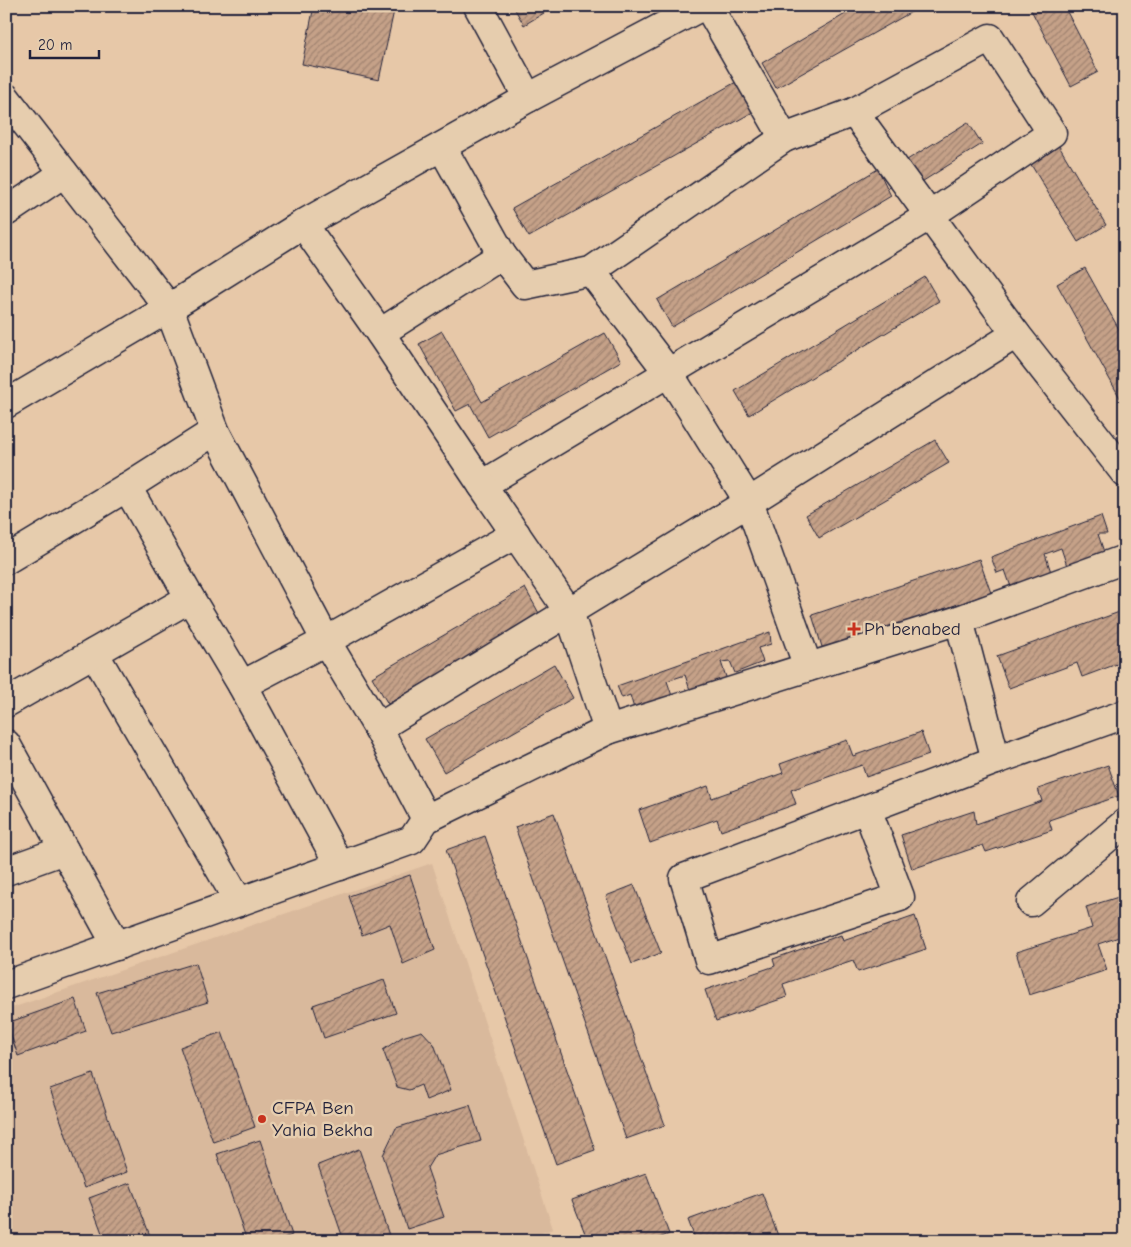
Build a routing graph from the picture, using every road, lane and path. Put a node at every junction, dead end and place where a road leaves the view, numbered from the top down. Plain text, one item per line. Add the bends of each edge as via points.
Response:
1 (478, 6) edge
2 (708, 6) edge
3 (683, 10) edge
4 (6, 98) edge
5 (528, 98) junction
6 (854, 112) junction
7 (784, 138) junction
8 (442, 147) junction
9 (64, 173) junction
10 (6, 212) edge
11 (929, 216) junction
12 (303, 224) junction
13 (502, 255) junction
14 (591, 271) junction
15 (169, 308) junction
16 (380, 333) junction
17 (1016, 334) junction
18 (668, 372) junction
19 (6, 404) edge
20 (215, 432) junction
21 (1125, 473) edge
22 (482, 485) junction
23 (127, 487) junction
24 (749, 502) junction
25 (516, 534) junction
26 (9, 553) edge
27 (1125, 559) edge
28 (190, 598) junction
29 (570, 612) junction
30 (959, 620) junction
31 (326, 641) junction
32 (94, 653) junction
33 (808, 668) junction
34 (242, 685) junction
35 (6, 703) edge
36 (1125, 714) edge
37 (378, 728) junction
38 (608, 730) junction
39 (6, 744) edge
40 (996, 760) junction
41 (867, 809) junction
42 (426, 819) junction
43 (1125, 823) edge
44 (64, 850) junction
45 (340, 866) junction
46 (6, 871) edge
47 (238, 902) junction
48 (1031, 902) dead end
49 (117, 946) junction
50 (6, 985) edge

1 - 5 street
2 - 7 street
3 - 5 street
4 - 9 street
5 - 8 street
6 - 7 street
6 - 11 street
6 - 11 street via 990,38 1052,133
7 - 14 street
8 - 12 street
8 - 13 street
9 - 10 street
9 - 15 street
11 - 17 street
11 - 18 street
12 - 15 street
12 - 16 street
13 - 14 street via 525,285
13 - 16 street
14 - 18 street
15 - 19 street
15 - 20 street
16 - 22 street
17 - 21 street
17 - 24 street
18 - 22 street
18 - 24 street
20 - 23 street
20 - 31 street
22 - 25 street
23 - 26 street
23 - 28 street
24 - 29 street
24 - 33 street
25 - 29 street
25 - 31 street
27 - 30 street
28 - 32 street
28 - 34 street
29 - 37 street
29 - 38 street
30 - 33 street
30 - 40 street
31 - 34 street
31 - 37 street
32 - 35 street
32 - 47 street
33 - 38 street
34 - 45 street
36 - 40 street
37 - 42 street
38 - 42 street
39 - 44 street
40 - 41 street
41 - 41 street via 684,878 709,960 900,897
42 - 45 street via 412,840
43 - 48 street
44 - 46 street
44 - 49 street
45 - 47 street
47 - 49 street
49 - 50 street

